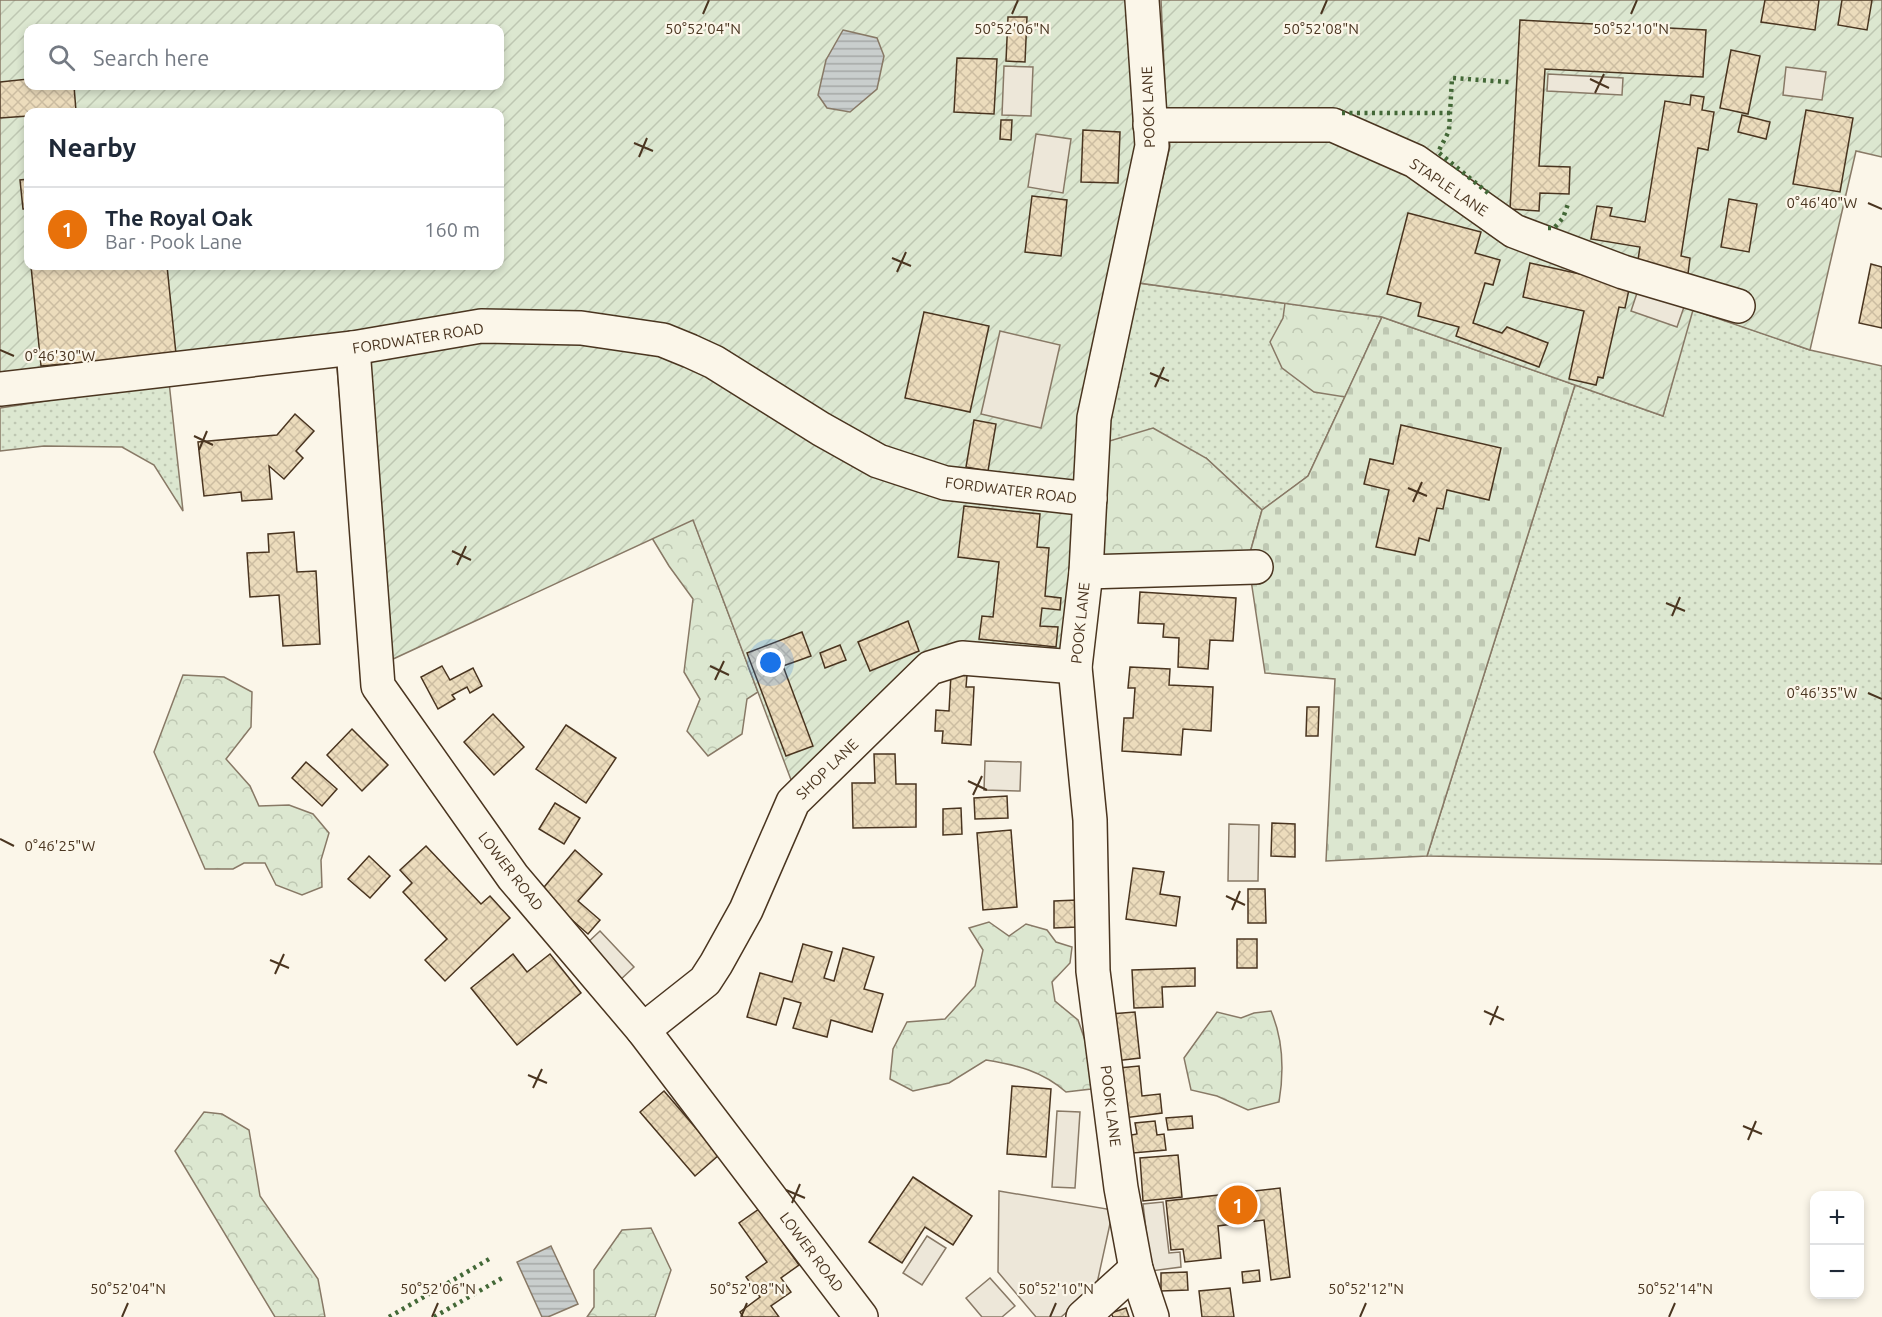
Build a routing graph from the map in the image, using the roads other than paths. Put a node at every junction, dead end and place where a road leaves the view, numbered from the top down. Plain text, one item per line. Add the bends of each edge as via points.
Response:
1 (1142, 0) edge
2 (1150, 125) junction
3 (1738, 306) dead end
4 (353, 348) junction
5 (0, 390) edge
6 (1090, 499) junction
7 (1256, 567) dead end
8 (1086, 572) junction
9 (1075, 667) junction
10 (643, 1030) junction
11 (1136, 1269) junction
12 (861, 1317) edge
13 (1083, 1317) edge
14 (1152, 1317) edge

1 - 2 street, POOK LANE
2 - 3 street, STAPLE LANE via 1333,124 1415,161 1514,231 1623,272
2 - 6 street, POOK LANE via 1152,146 1094,418
4 - 5 street, FORDWATER ROAD
4 - 6 street, FORDWATER ROAD via 481,326 580,328 663,340 714,362 878,461 945,483
4 - 10 street, LOWER ROAD via 378,686 513,877
6 - 8 street, POOK LANE
7 - 8 street
8 - 9 street, POOK LANE
9 - 10 street, SHOP LANE via 962,658 930,668 793,802 746,910 705,981
9 - 11 street, POOK LANE via 1090,820 1093,971 1121,1188
10 - 12 street, LOWER ROAD
11 - 13 street
11 - 14 street, POOK LANE

